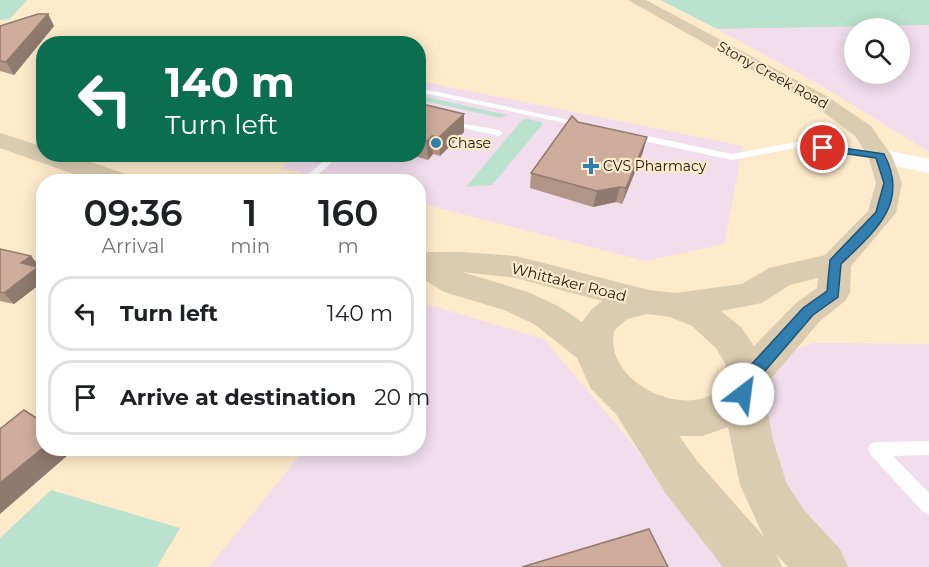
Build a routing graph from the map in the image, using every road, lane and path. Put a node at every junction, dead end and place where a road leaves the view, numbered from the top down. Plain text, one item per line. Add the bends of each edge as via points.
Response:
1 (635, 0) edge
2 (426, 93) edge
3 (440, 121) edge
4 (589, 126) edge
5 (622, 133) edge
6 (499, 134) dead end
7 (0, 140) edge
8 (36, 152) edge
9 (880, 156) junction
10 (64, 162) edge
11 (329, 162) edge
12 (929, 166) edge
13 (100, 174) edge
14 (313, 174) edge
15 (426, 262) edge
16 (835, 263) junction
17 (426, 266) edge
18 (661, 304) junction
19 (592, 349) junction
20 (743, 389) junction
21 (631, 402) junction
22 (929, 448) edge
23 (929, 506) edge
24 (756, 567) edge
25 (822, 567) edge

1 - 9 main road, Stony Creek Road via 821,101 863,130
2 - 4 lane
3 - 6 lane
5 - 9 lane via 732,157 801,144
7 - 8 main road
9 - 12 street
9 - 16 main road, Stony Creek Road via 890,183 882,213
10 - 13 main road
11 - 14 lane
15 - 18 main road, Whittaker Road via 516,267
16 - 18 main road via 780,276 750,295
16 - 20 main road via 833,293 808,312
17 - 19 main road, Whittaker Road via 456,284 546,315
18 - 19 main road via 617,309 600,321
18 - 20 main road via 704,317 729,338 745,364
19 - 21 main road via 605,379
20 - 21 main road via 712,415 674,419
20 - 25 main road via 755,461 768,496 778,515
21 - 24 main road via 682,478
22 - 23 lane via 876,449

